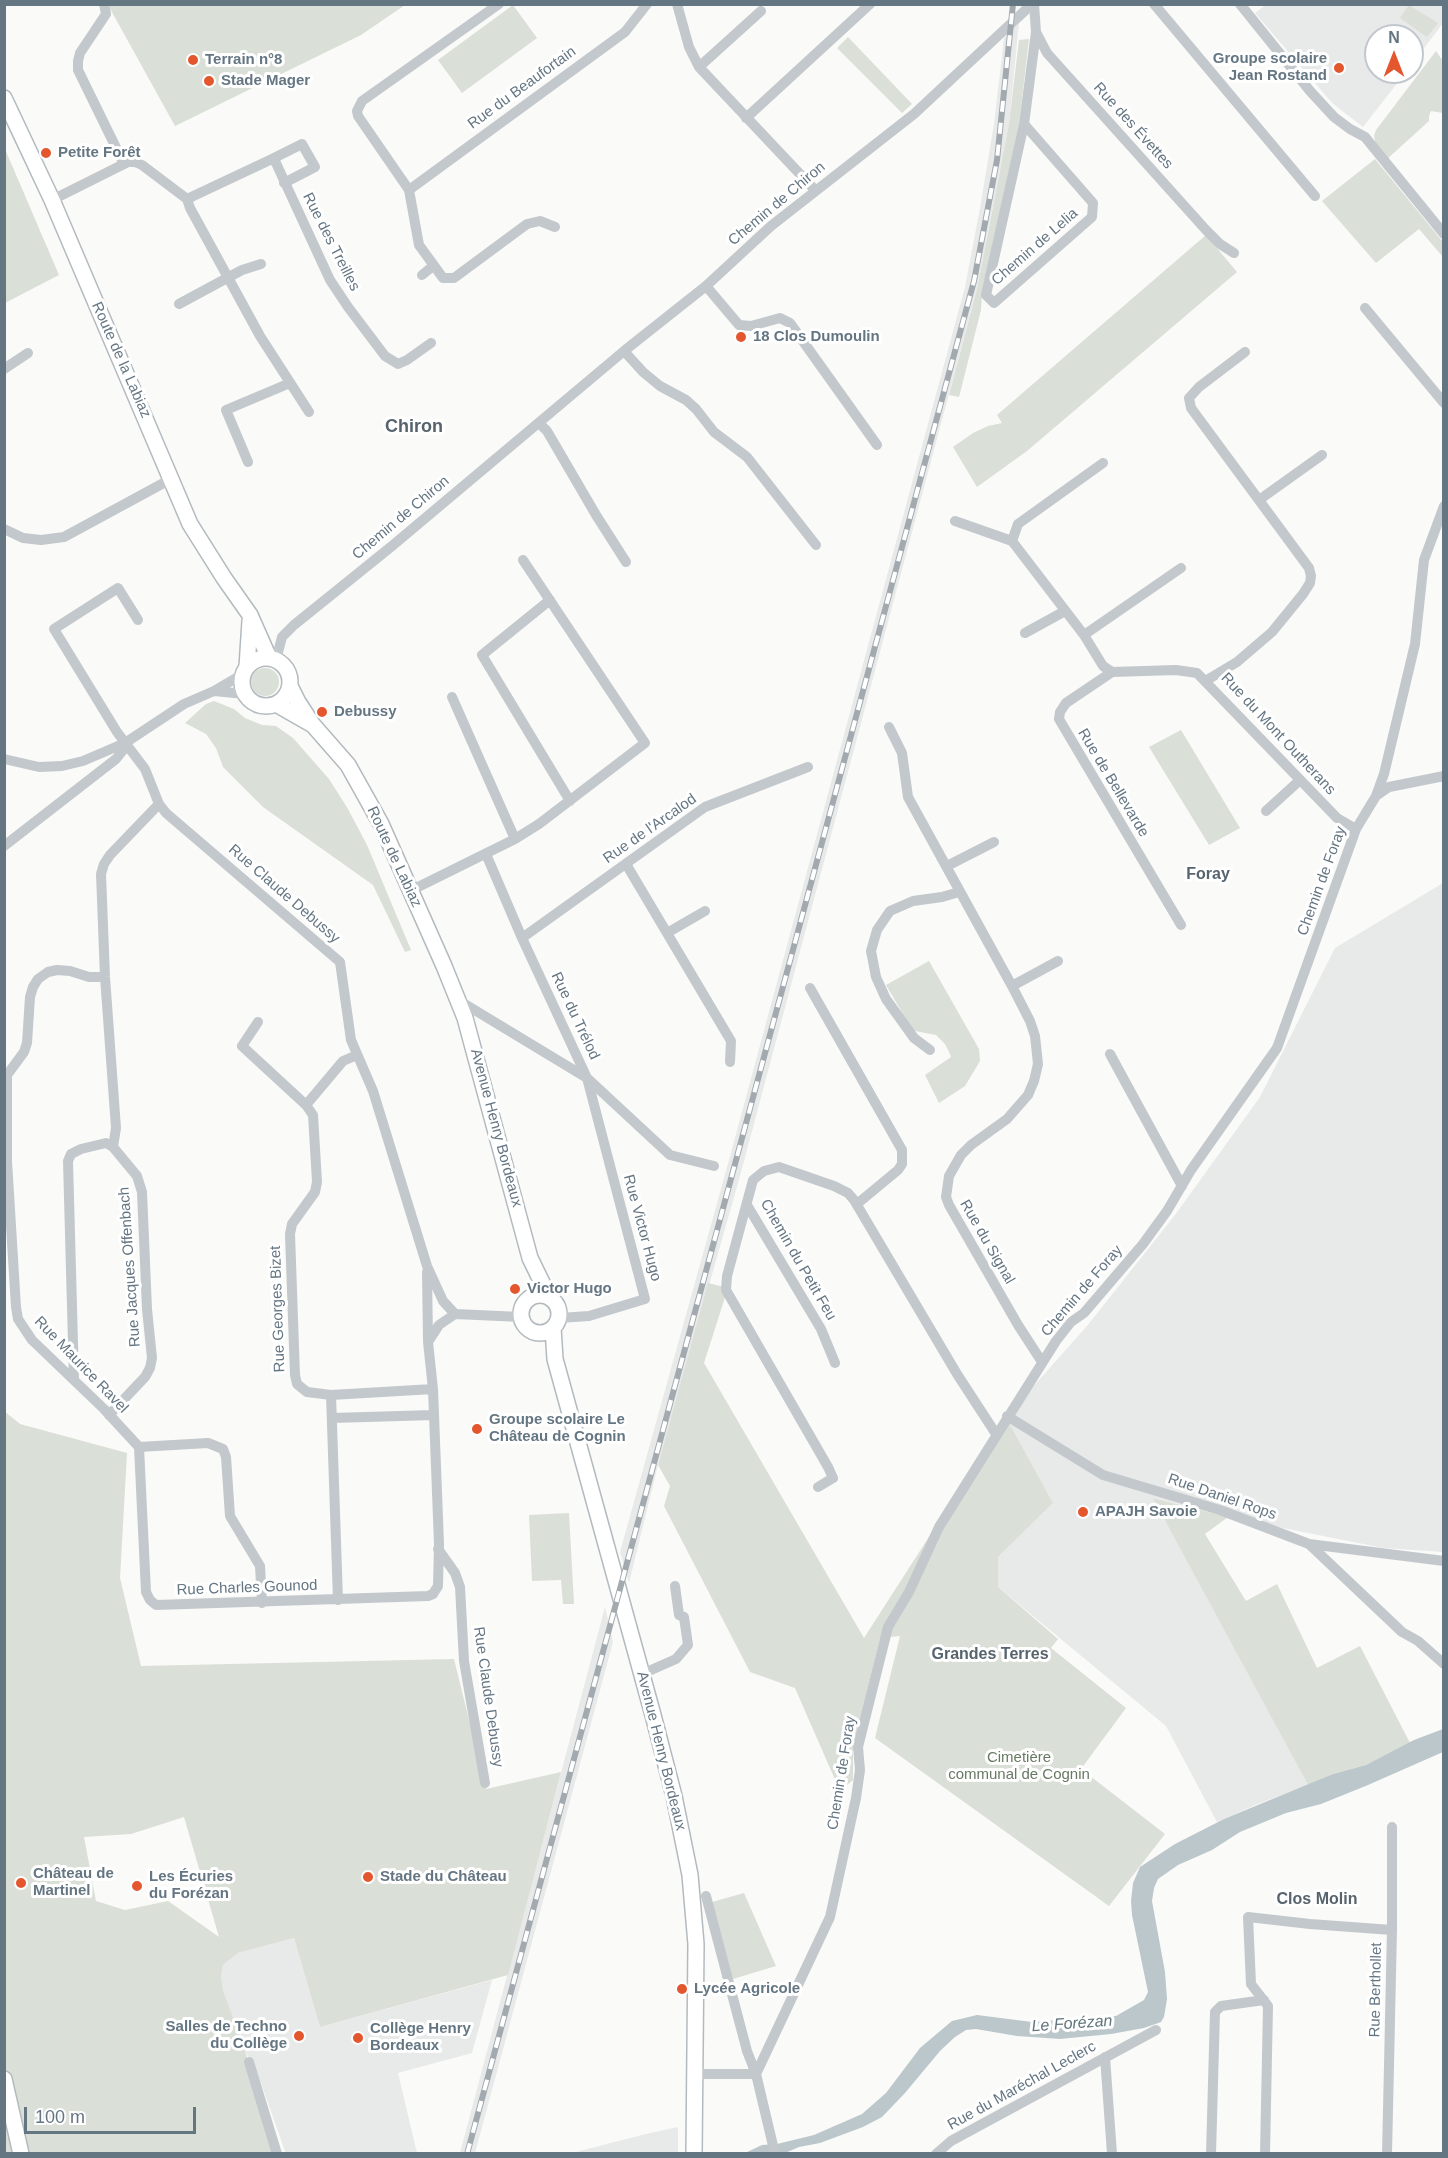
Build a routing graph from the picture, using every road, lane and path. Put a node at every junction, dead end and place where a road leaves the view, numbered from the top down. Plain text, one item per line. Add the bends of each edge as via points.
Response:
1 (104, 4) edge
2 (499, 4) edge
3 (647, 4) edge
4 (677, 4) edge
5 (870, 4) edge
6 (1033, 4) edge
7 (1154, 4) edge
8 (1240, 4) edge
9 (761, 10) dead end
10 (1036, 33) junction
11 (699, 67) junction
12 (4, 98) edge
13 (746, 118) junction
14 (1024, 123) junction
15 (272, 159) junction
16 (124, 164) junction
17 (284, 183) junction
18 (409, 190) junction
19 (815, 190) junction
20 (1315, 196) dead end
21 (187, 199) junction
22 (52, 200) junction
23 (555, 227) dead end
24 (1443, 234) edge
25 (1234, 253) dead end
26 (261, 264) dead end
27 (433, 266) junction
28 (422, 275) dead end
29 (228, 278) junction
30 (706, 286) junction
31 (179, 304) dead end
32 (1365, 308) dead end
33 (431, 343) dead end
34 (624, 351) junction
35 (1245, 352) dead end
36 (28, 353) dead end
37 (4, 369) edge
38 (290, 383) junction
39 (1443, 404) edge
40 (309, 412) dead end
41 (539, 423) junction
42 (877, 445) dead end
43 (1322, 455) dead end
44 (248, 462) dead end
45 (1102, 463) dead end
46 (171, 479) junction
47 (1259, 500) junction
48 (1443, 506) edge
49 (955, 520) dead end
50 (4, 529) edge
51 (1012, 541) junction
52 (816, 545) dead end
53 (524, 560) dead end
54 (626, 562) dead end
55 (1180, 568) dead end
56 (550, 600) junction
57 (1065, 611) junction
58 (250, 615) junction
59 (138, 620) dead end
60 (1025, 633) dead end
61 (259, 634) junction
62 (1084, 635) junction
63 (282, 637) junction
64 (272, 659) junction
65 (245, 670) junction
66 (1112, 672) junction
67 (1207, 680) junction
68 (290, 686) junction
69 (214, 691) junction
70 (245, 694) junction
71 (452, 697) dead end
72 (276, 704) junction
73 (313, 725) junction
74 (889, 727) dead end
75 (125, 743) junction
76 (4, 759) edge
77 (808, 767) dead end
78 (1443, 776) edge
79 (1300, 780) junction
80 (1376, 796) junction
81 (570, 801) junction
82 (159, 804) junction
83 (1266, 811) dead end
84 (1356, 830) junction
85 (515, 839) junction
86 (994, 842) dead end
87 (4, 846) edge
88 (486, 854) junction
89 (626, 864) junction
90 (948, 866) junction
91 (410, 891) junction
92 (959, 892) junction
93 (705, 911) dead end
94 (1180, 925) dead end
95 (667, 933) junction
96 (522, 938) junction
97 (1058, 961) dead end
98 (105, 977) junction
99 (1012, 986) junction
100 (810, 988) dead end
101 (458, 1000) junction
102 (258, 1022) dead end
103 (930, 1050) dead end
104 (1110, 1054) dead end
105 (357, 1055) junction
106 (730, 1062) dead end
107 (6, 1075) edge
108 (587, 1078) junction
109 (306, 1105) junction
110 (113, 1147) junction
111 (714, 1166) dead end
112 (1182, 1186) junction
113 (857, 1204) junction
114 (747, 1205) junction
115 (530, 1258) junction
116 (427, 1266) junction
117 (549, 1297) junction
118 (529, 1298) junction
119 (455, 1314) junction
120 (521, 1317) junction
121 (551, 1326) junction
122 (428, 1342) junction
123 (1042, 1362) junction
124 (835, 1363) dead end
125 (74, 1380) junction
126 (433, 1389) junction
127 (331, 1395) junction
128 (434, 1414) junction
129 (109, 1415) junction
130 (1007, 1416) junction
131 (332, 1418) junction
132 (996, 1434) junction
133 (139, 1447) junction
134 (818, 1486) dead end
135 (1309, 1544) junction
136 (438, 1549) junction
137 (1443, 1561) edge
138 (675, 1586) dead end
139 (428, 1596) joint
140 (338, 1600) junction
141 (262, 1603) junction
142 (1443, 1664) edge
143 (642, 1674) junction
144 (485, 1783) dead end
145 (1392, 1827) dead end
146 (706, 1896) dead end
147 (1392, 1930) junction
148 (1264, 2000) junction
149 (1156, 2030) dead end
150 (1105, 2057) junction
151 (249, 2062) dead end
152 (695, 2074) junction
153 (756, 2074) junction
154 (4, 2079) edge
155 (21, 2154) edge
156 (277, 2154) edge
157 (694, 2154) edge
158 (775, 2154) edge
159 (936, 2154) edge
160 (1112, 2154) edge
161 (1211, 2154) edge
162 (1265, 2154) edge
163 (1387, 2154) edge

1 - 16 street via 106,14 80,53 78,70
2 - 18 street via 362,101 357,111
3 - 18 street, Rue du Beaufortain via 625,32
4 - 11 street
5 - 13 street
6 - 10 street, Rue des Évettes
6 - 19 street, Chemin de Chiron via 914,114
7 - 20 street
8 - 24 street via 1310,91 1335,117 1365,137
9 - 11 street
10 - 14 street, Chemin de Lelia
10 - 25 street, Rue des Évettes via 1047,53 1136,152 1213,237
11 - 13 street
12 - 22 main road, Route de la Labiaz
13 - 19 street
14 - 14 street, Chemin de Lelia via 1093,203 1092,218 994,303 986,295
15 - 17 street, Rue des Treilles
15 - 17 street, Rue des Treilles via 302,144 315,167
15 - 21 street, Rue des Treilles
16 - 21 street via 142,165
16 - 22 street
17 - 33 street, Rue des Treilles via 330,280 385,356 398,363
18 - 27 street via 420,245
19 - 30 street, Chemin de Chiron
21 - 29 street
22 - 46 main road, Route de la Labiaz
23 - 27 street via 540,222 527,224 454,278 443,278
26 - 29 street
27 - 28 street
29 - 31 street
29 - 38 street
30 - 34 street, Chemin de Chiron
30 - 42 street via 739,325 751,326 780,318 790,323
32 - 39 street
34 - 41 street, Chemin de Chiron
34 - 52 street via 643,372 686,400 714,432 747,457
35 - 47 street via 1189,398 1191,408
36 - 37 street
38 - 40 street
38 - 44 street via 226,410
41 - 54 street
41 - 63 street, Chemin de Chiron
43 - 47 street
45 - 51 street via 1018,524
46 - 50 street via 64,537 41,540
46 - 58 main road, Route de la Labiaz via 190,524
47 - 67 street via 1309,568 1310,583 1272,632 1237,662
48 - 80 street, Chemin de Foray via 1424,560 1415,644
49 - 51 street
51 - 57 street
53 - 56 street
55 - 62 street
56 - 81 street via 482,656
56 - 81 street via 645,743
57 - 60 street
57 - 62 street
58 - 61 main road, Route de la Labiaz
58 - 65 main road
59 - 75 street, Rue Claude Debussy via 118,588 54,628
61 - 63 street
61 - 64 main road, Route de la Labiaz
62 - 66 street via 1103,666
63 - 64 street
64 - 65 main road via 253,661
64 - 68 main road via 287,671
65 - 69 street
65 - 70 main road
66 - 67 street, Rue du Mont Outherans via 1190,671
66 - 94 street, Rue de Bellevarde via 1066,703 1059,719
67 - 79 street, Rue du Mont Outherans
68 - 72 main road
68 - 73 main road, Route de Labiaz
69 - 70 street
69 - 75 street via 184,704
70 - 72 main road via 253,703
71 - 85 street
72 - 73 main road, Route de Labiaz
73 - 91 main road, Route de Labiaz via 348,765 381,824
74 - 90 street, Rue du Signal via 902,753 908,797
75 - 76 street via 62,766 39,767
75 - 82 street, Rue Claude Debussy via 145,769
75 - 87 street via 116,759
77 - 89 street, Rue de l'Arcalod via 705,807
78 - 80 street via 1389,787
79 - 83 street
79 - 84 street, Rue du Mont Outherans via 1337,818
80 - 84 street, Chemin de Foray
81 - 85 street
82 - 98 street via 104,864 101,886
82 - 105 street, Rue Claude Debussy via 340,962 351,1040
84 - 112 street, Chemin de Foray via 1277,1048
85 - 88 street
86 - 90 street
88 - 91 street
88 - 96 street, Rue du Trélod
89 - 95 street
89 - 96 street, Rue de l'Arcalod
90 - 92 street, Rue du Signal
91 - 101 main road, Route de Labiaz
92 - 99 street, Rue du Signal
92 - 103 street via 913,901 890,911 871,951 886,999 914,1038
93 - 95 street
95 - 106 street via 731,1041
96 - 108 street, Rue du Trélod
97 - 99 street
98 - 107 street, Rue Maurice Ravel via 57,970 38,979 30,998 27,1043
98 - 110 street via 116,1128
99 - 123 street, Rue du Signal via 1035,1036 1038,1064 1034,1081 1020,1106 961,1155 949,1176 946,1197 1017,1325
100 - 113 street via 903,1150 898,1170
101 - 108 street
101 - 115 main road, Avenue Henry Bordeaux
102 - 109 street via 242,1046
104 - 112 street
105 - 109 street via 343,1061
105 - 116 street, Rue Claude Debussy via 373,1091
107 - 125 street, Rue Maurice Ravel via 7,1161 18,1319 32,1340
108 - 111 street, Rue du Trélod via 670,1155
108 - 121 street, Rue Victor Hugo via 645,1299
109 - 127 street, Rue Georges Bizet via 313,1115 317,1182 290,1234 295,1375 301,1389
110 - 125 street via 106,1143 81,1149 71,1154 68,1161
110 - 129 street, Rue Jacques Offenbach via 137,1176 142,1192 152,1358 145,1377
112 - 123 street, Chemin de Foray via 1143,1244 1084,1313 1065,1329
113 - 114 street, Chemin du Petit Feu via 848,1193 778,1167 753,1180
113 - 132 street, Chemin du Petit Feu
114 - 124 street, Chemin du Petit Feu via 821,1329
114 - 134 street via 726,1290 828,1467 833,1478
115 - 117 main road, Avenue Henry Bordeaux
115 - 118 main road, Avenue Henry Bordeaux
116 - 119 street, Rue Claude Debussy via 443,1301
116 - 122 street, Rue Claude Debussy
117 - 118 main road
117 - 121 main road via 558,1307
118 - 120 main road
119 - 120 street
119 - 122 street via 439,1325
120 - 121 main road via 528,1329
121 - 143 main road, Avenue Henry Bordeaux via 555,1359
122 - 126 street, Rue Claude Debussy
123 - 130 street, Chemin de Foray
125 - 129 street, Rue Maurice Ravel
126 - 127 street, Rue Georges Bizet
126 - 128 street, Rue Claude Debussy
127 - 131 street
128 - 131 street
128 - 136 street, Rue Claude Debussy
129 - 133 street, Rue Maurice Ravel
130 - 132 street, Chemin de Foray
130 - 135 street, Rue Daniel Rops via 1103,1475 1220,1510
131 - 140 street
132 - 153 street, Chemin de Foray via 939,1527 888,1627 858,1747 856,1798 830,1917
133 - 141 street via 208,1443 223,1449 230,1516 260,1566
133 - 141 street, Rue Charles Gounod via 146,1592 150,1600 164,1606
135 - 137 street, Rue Daniel Rops
135 - 142 street via 1402,1632
136 - 139 street, Rue Claude Debussy via 438,1586
136 - 144 street, Rue Claude Debussy via 460,1587 464,1661
138 - 143 street via 688,1645 675,1659
139 - 140 street, Rue Charles Gounod
140 - 141 street, Rue Charles Gounod
143 - 152 main road, Avenue Henry Bordeaux via 690,1875 696,1944
145 - 147 street, Rue Berthollet
146 - 153 street
147 - 148 street via 1248,1917 1251,1984
147 - 163 street, Rue Berthollet
148 - 161 street via 1221,2006 1215,2012
148 - 162 street via 1268,2006
149 - 150 street, Rue du Maréchal Leclerc
150 - 159 street, Rue du Maréchal Leclerc
150 - 160 street
151 - 156 street
152 - 153 street
152 - 157 main road, Avenue Henry Bordeaux
153 - 158 street
154 - 155 main road

